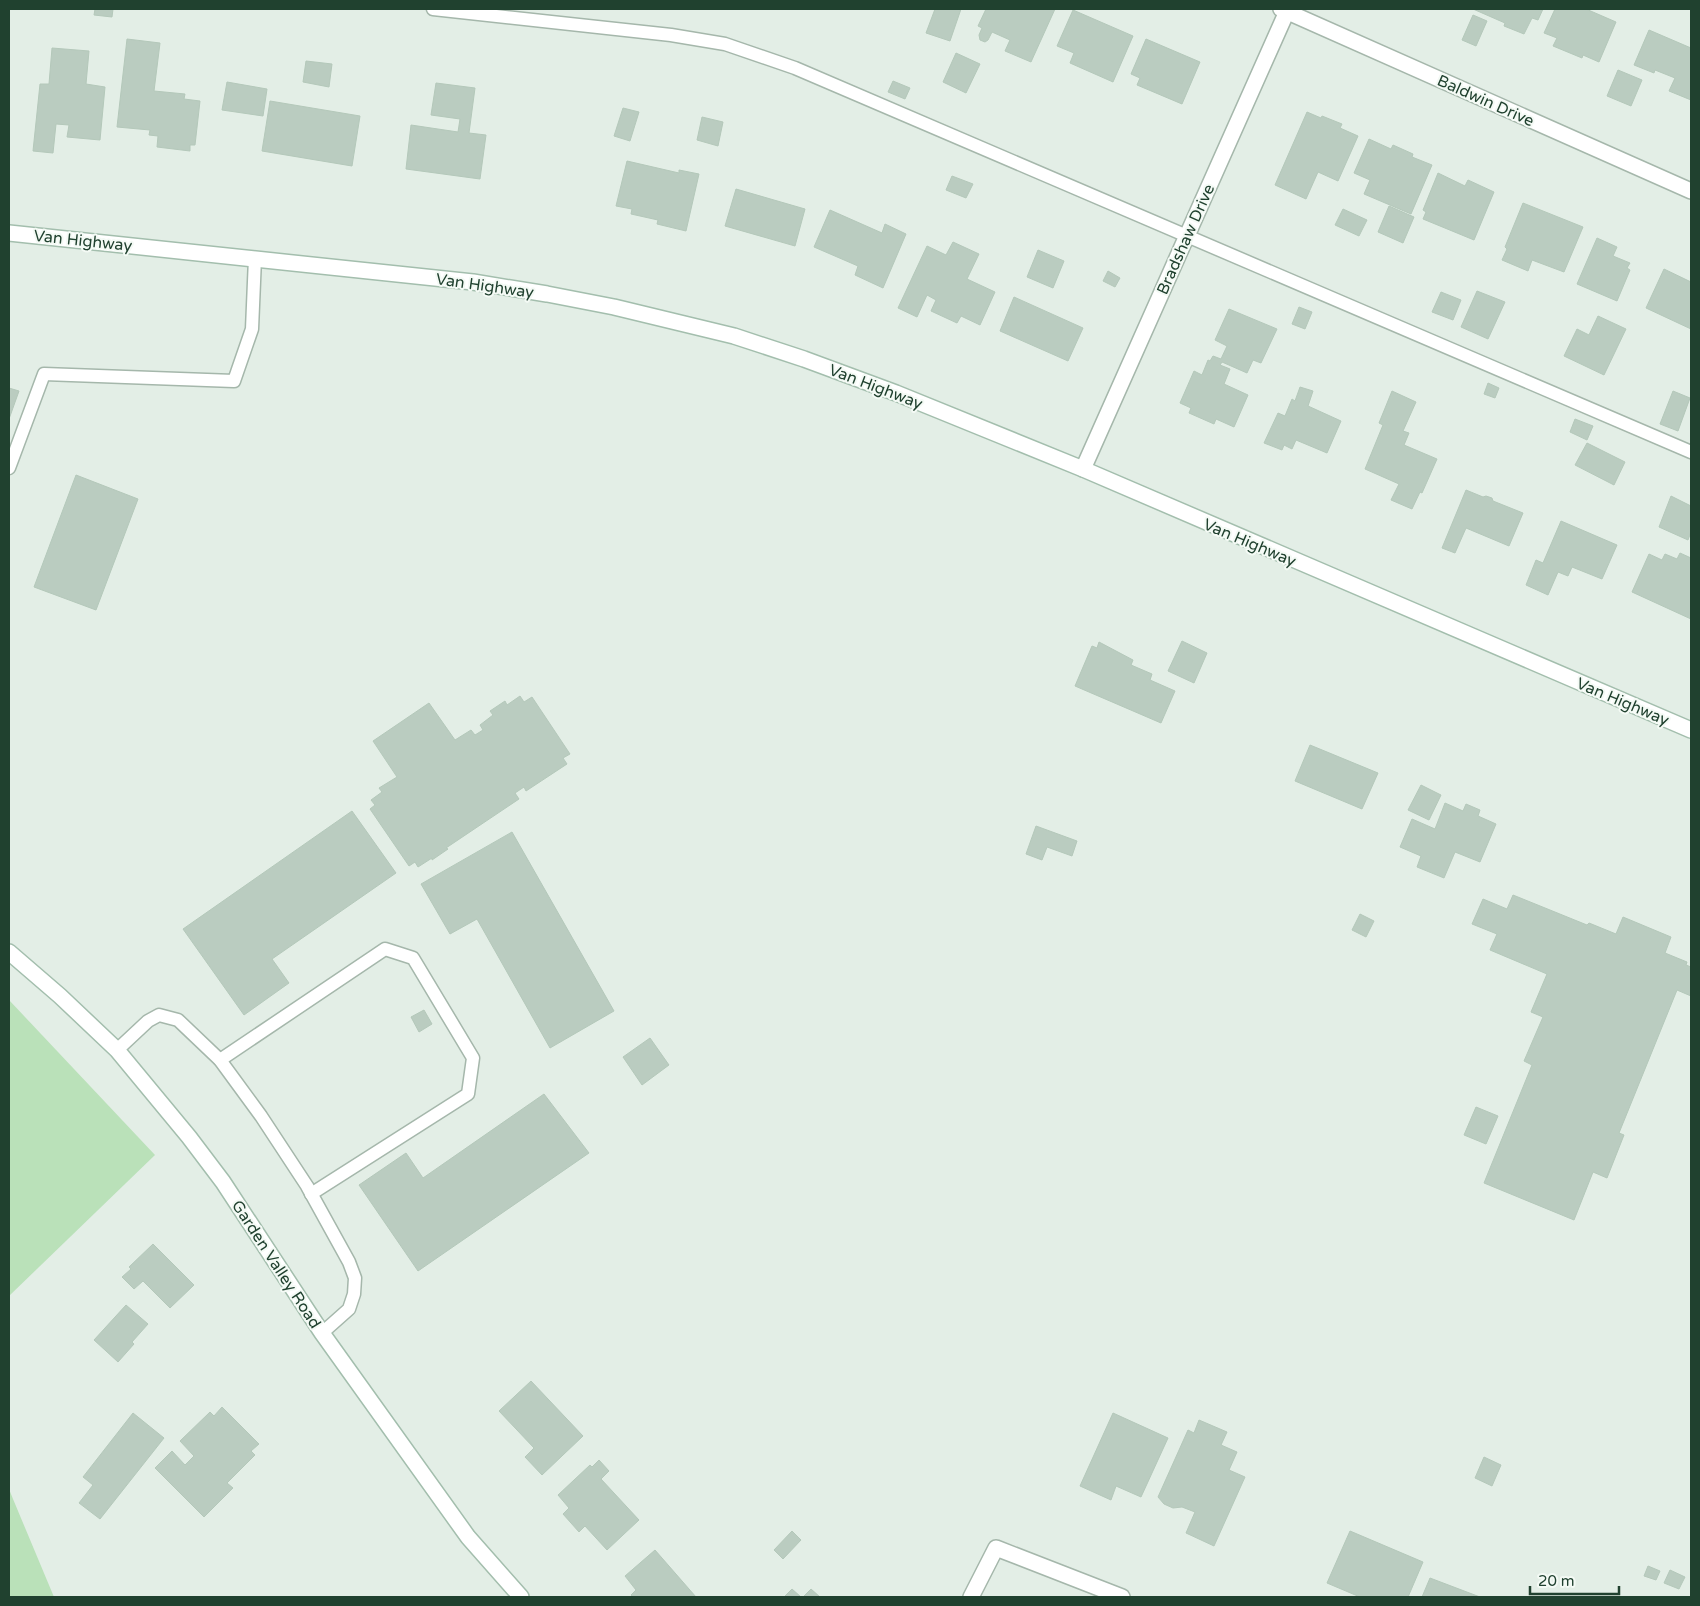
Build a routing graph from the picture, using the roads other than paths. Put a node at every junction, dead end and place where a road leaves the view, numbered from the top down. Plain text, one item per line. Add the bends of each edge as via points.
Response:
1 (433, 9) edge
2 (1285, 10) edge
3 (1691, 191) edge
4 (9, 233) edge
5 (1186, 237) junction
6 (256, 258) junction
7 (1691, 452) edge
8 (9, 468) edge
9 (1083, 469) junction
10 (1691, 730) edge
11 (9, 952) edge
12 (117, 1050) junction
13 (220, 1060) junction
14 (312, 1194) junction
15 (322, 1332) junction
16 (521, 1597) edge
17 (971, 1597) edge
18 (1122, 1597) edge

1 - 5 lane via 671,34 725,44 795,68
2 - 3 street, Baldwin Drive
2 - 5 street, Bradshaw Drive
4 - 6 street, Van Highway
5 - 7 lane
5 - 9 street, Bradshaw Drive
6 - 8 lane via 252,329 234,381 44,374
6 - 9 street, Van Highway via 473,282 547,294 734,336 896,393
9 - 10 street, Van Highway
11 - 12 street, Garden Valley Road
12 - 13 lane via 158,1015 178,1020
12 - 15 street, Garden Valley Road via 223,1182
13 - 14 lane
13 - 14 lane via 385,949 412,958 473,1058 468,1094
14 - 15 lane via 355,1278 350,1309
15 - 16 street, Garden Valley Road via 468,1537
17 - 18 street via 996,1548

